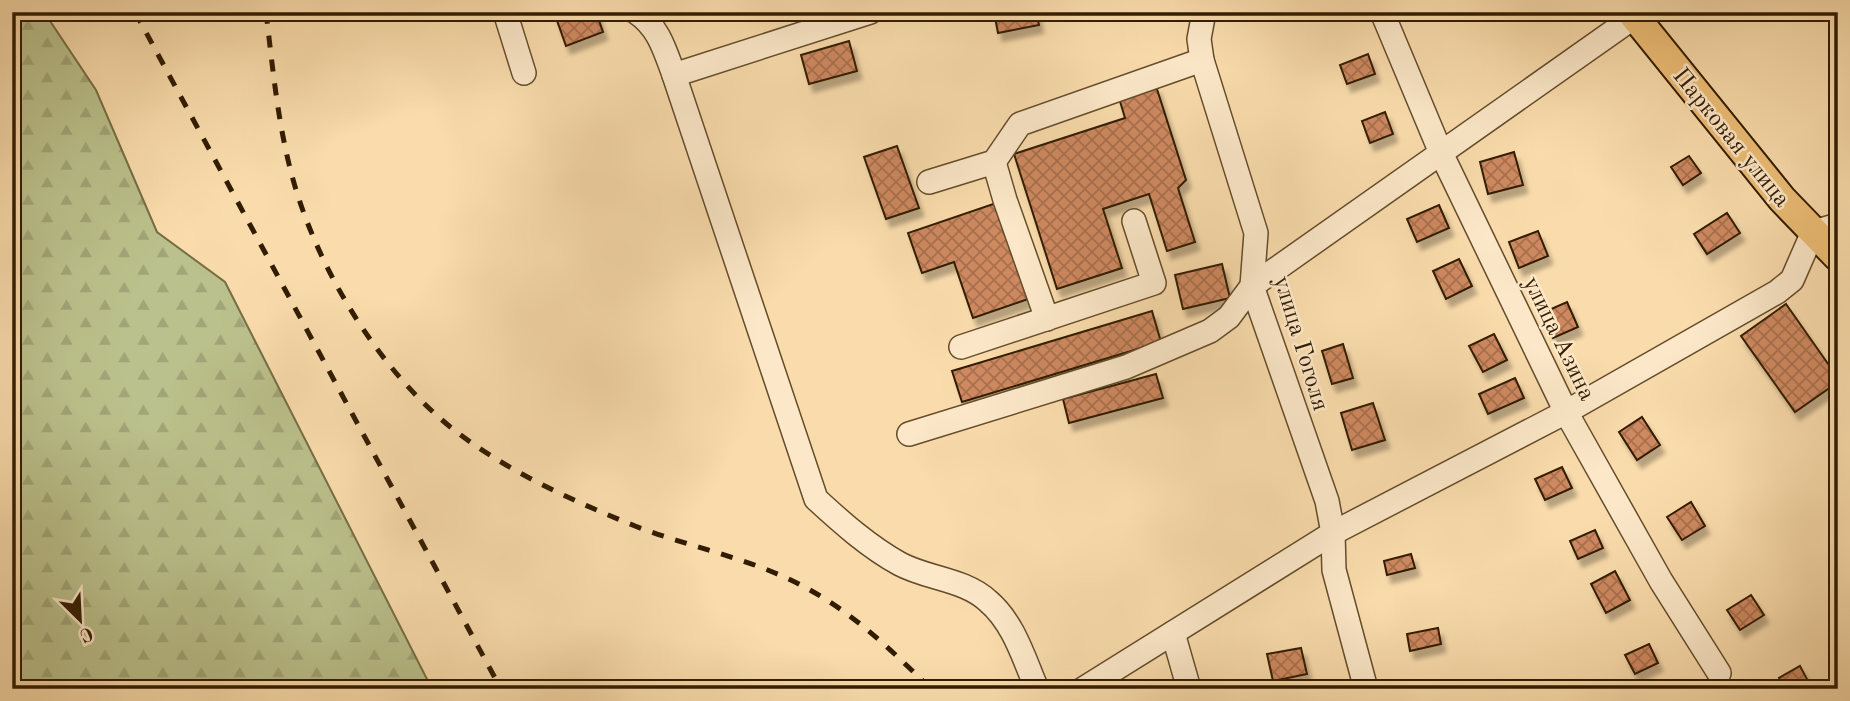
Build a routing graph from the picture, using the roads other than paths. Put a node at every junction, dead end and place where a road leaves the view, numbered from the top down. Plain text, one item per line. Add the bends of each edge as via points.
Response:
1 (505, 12) edge
2 (636, 12) edge
3 (870, 12) edge
4 (1204, 12) edge
5 (1382, 12) edge
6 (1633, 14) edge
7 (1202, 60) junction
8 (524, 73) dead end
9 (674, 75) junction
10 (1441, 153) junction
11 (994, 162) junction
12 (929, 182) dead end
13 (1133, 221) dead end
14 (1826, 229) edge
15 (1838, 257) edge
16 (1252, 286) junction
17 (1047, 318) junction
18 (961, 347) dead end
19 (1566, 412) junction
20 (909, 434) dead end
21 (1333, 533) junction
22 (1173, 633) junction
23 (1718, 673) dead end
24 (1037, 689) edge
25 (1083, 689) edge
26 (1189, 689) edge
27 (1366, 689) edge

1 - 8 street
2 - 9 street via 649,21 660,39
3 - 9 street
4 - 7 street, улица Гоголя via 1199,39
5 - 10 street, улица Азина
6 - 10 street
6 - 14 main road, Парковая улица via 1782,199
7 - 11 street via 1020,124
7 - 16 street, улица Гоголя via 1256,233
9 - 24 street via 816,499 901,564 988,600 1008,625
10 - 16 street
10 - 19 street, улица Азина
11 - 12 street
11 - 17 street
13 - 17 street via 1154,283
14 - 15 main road, Парковая улица
14 - 19 street via 1792,281 1777,292
16 - 20 street via 1229,317 1210,331 1138,362
16 - 21 street, улица Гоголя
17 - 18 street
19 - 21 street
19 - 23 street, улица Азина
21 - 22 street
21 - 27 street, улица Гоголя via 1334,570
22 - 25 street
22 - 26 street

